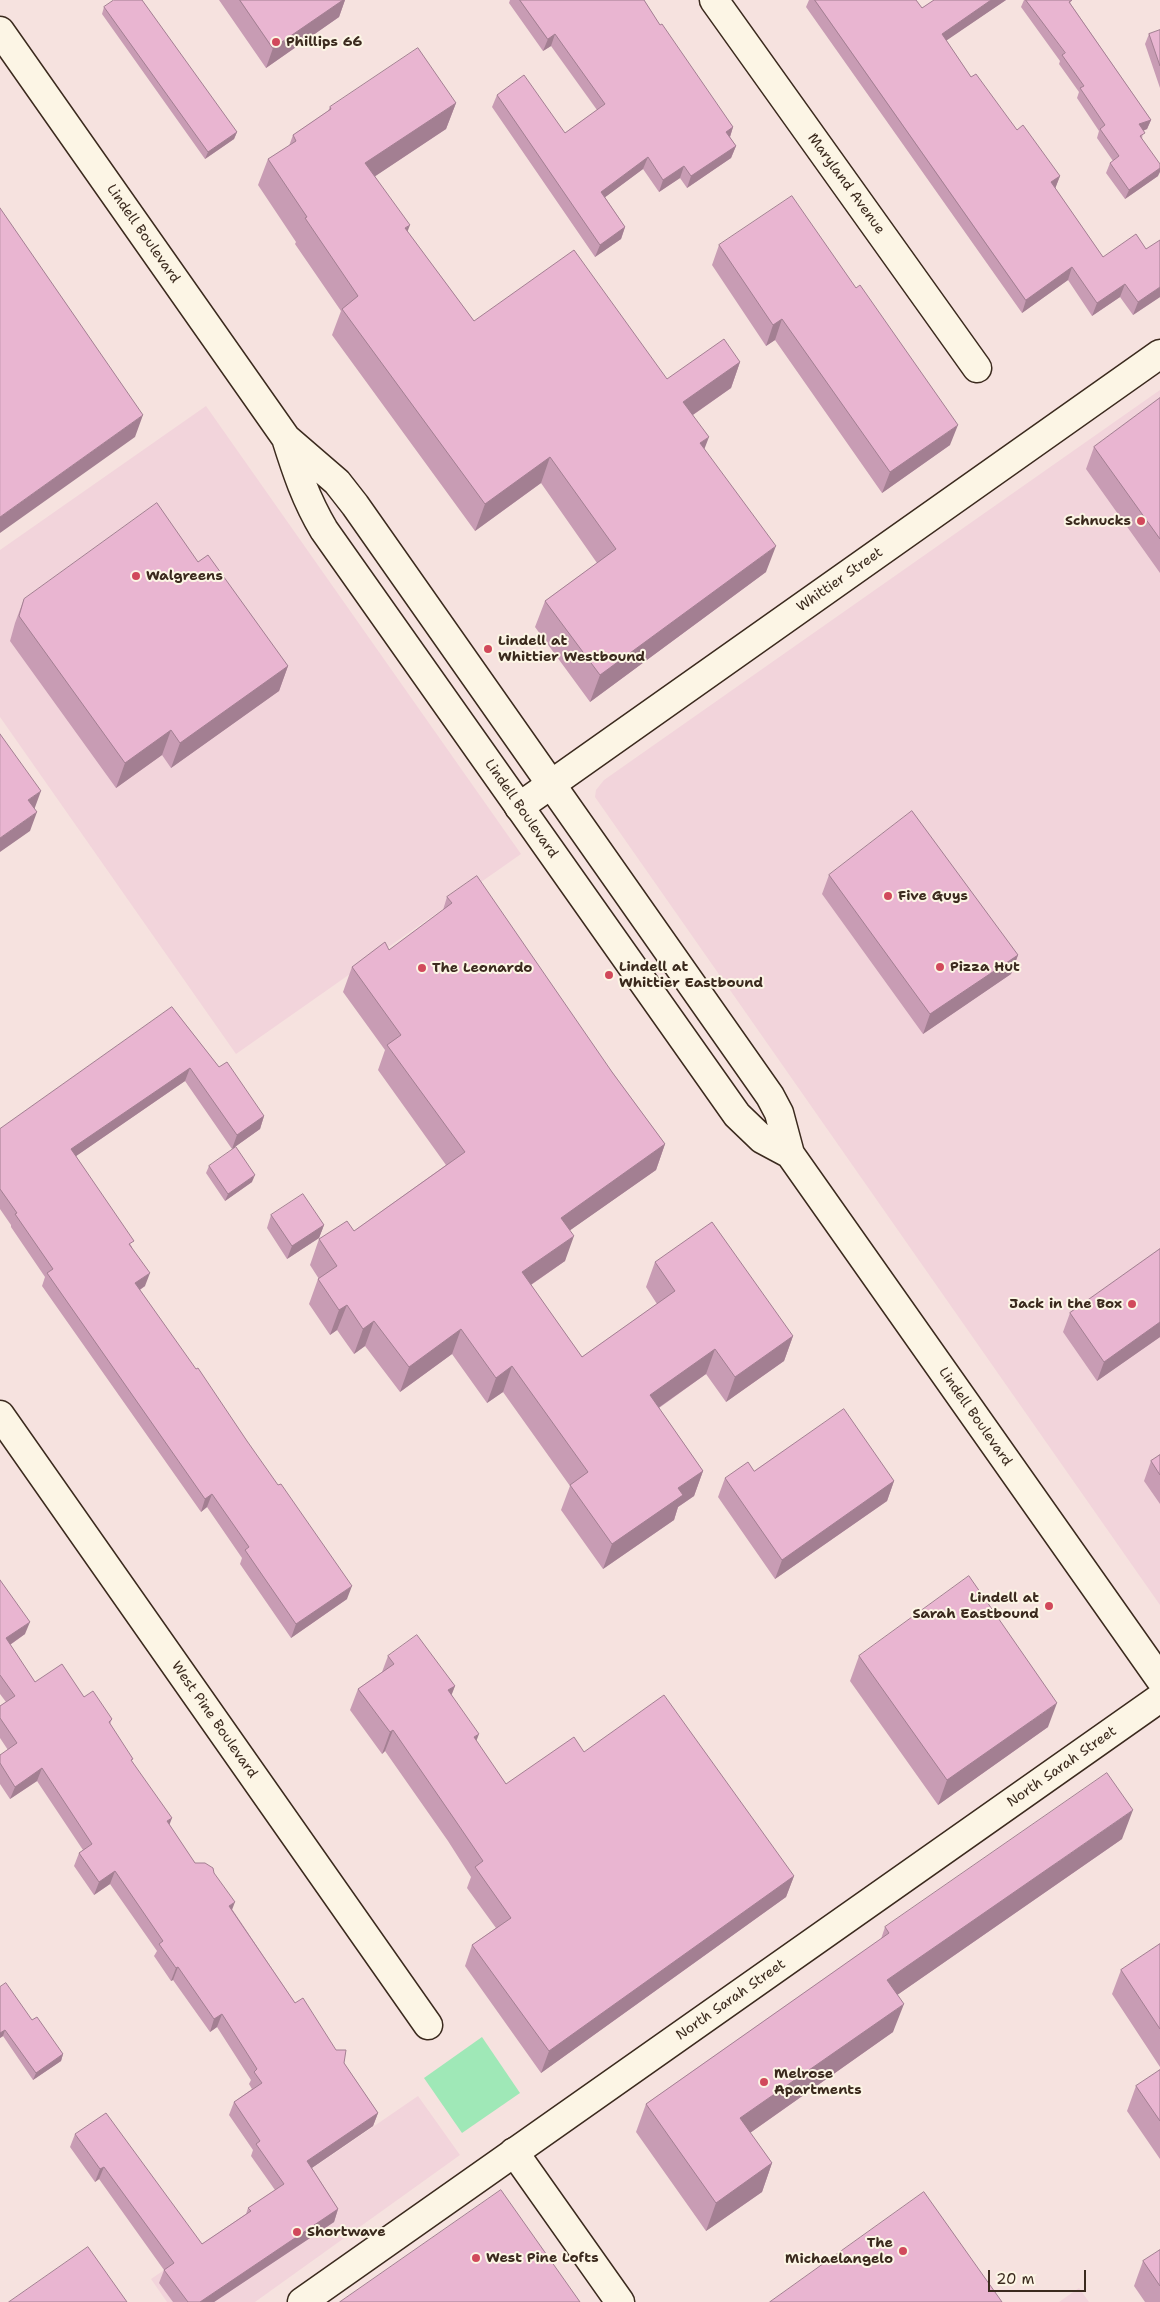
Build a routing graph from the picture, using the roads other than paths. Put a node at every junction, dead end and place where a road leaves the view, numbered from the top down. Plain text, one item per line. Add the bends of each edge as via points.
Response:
1 (714, 0) edge
2 (0, 31) edge
3 (1160, 354) edge
4 (977, 368) dead end
5 (286, 438) junction
6 (551, 784) junction
7 (519, 807) junction
8 (790, 1154) junction
9 (0, 1415) edge
10 (1160, 1679) edge
11 (1160, 1698) edge
12 (428, 2025) dead end
13 (514, 2152) junction
14 (302, 2302) edge
15 (620, 2302) edge

1 - 4 street, Maryland Avenue
2 - 5 street, Lindell Boulevard
3 - 6 street, Whittier Street
5 - 6 street, Lindell Boulevard via 337,482
5 - 7 street, Lindell Boulevard via 301,485 324,530
6 - 7 street, Whittier Street
6 - 8 street, Lindell Boulevard via 770,1096 782,1121
7 - 8 street, Lindell Boulevard via 737,1115 762,1139
8 - 10 street, Lindell Boulevard
9 - 12 street, West Pine Boulevard
11 - 13 street, North Sarah Street
13 - 14 street, North Sarah Street
13 - 15 street

